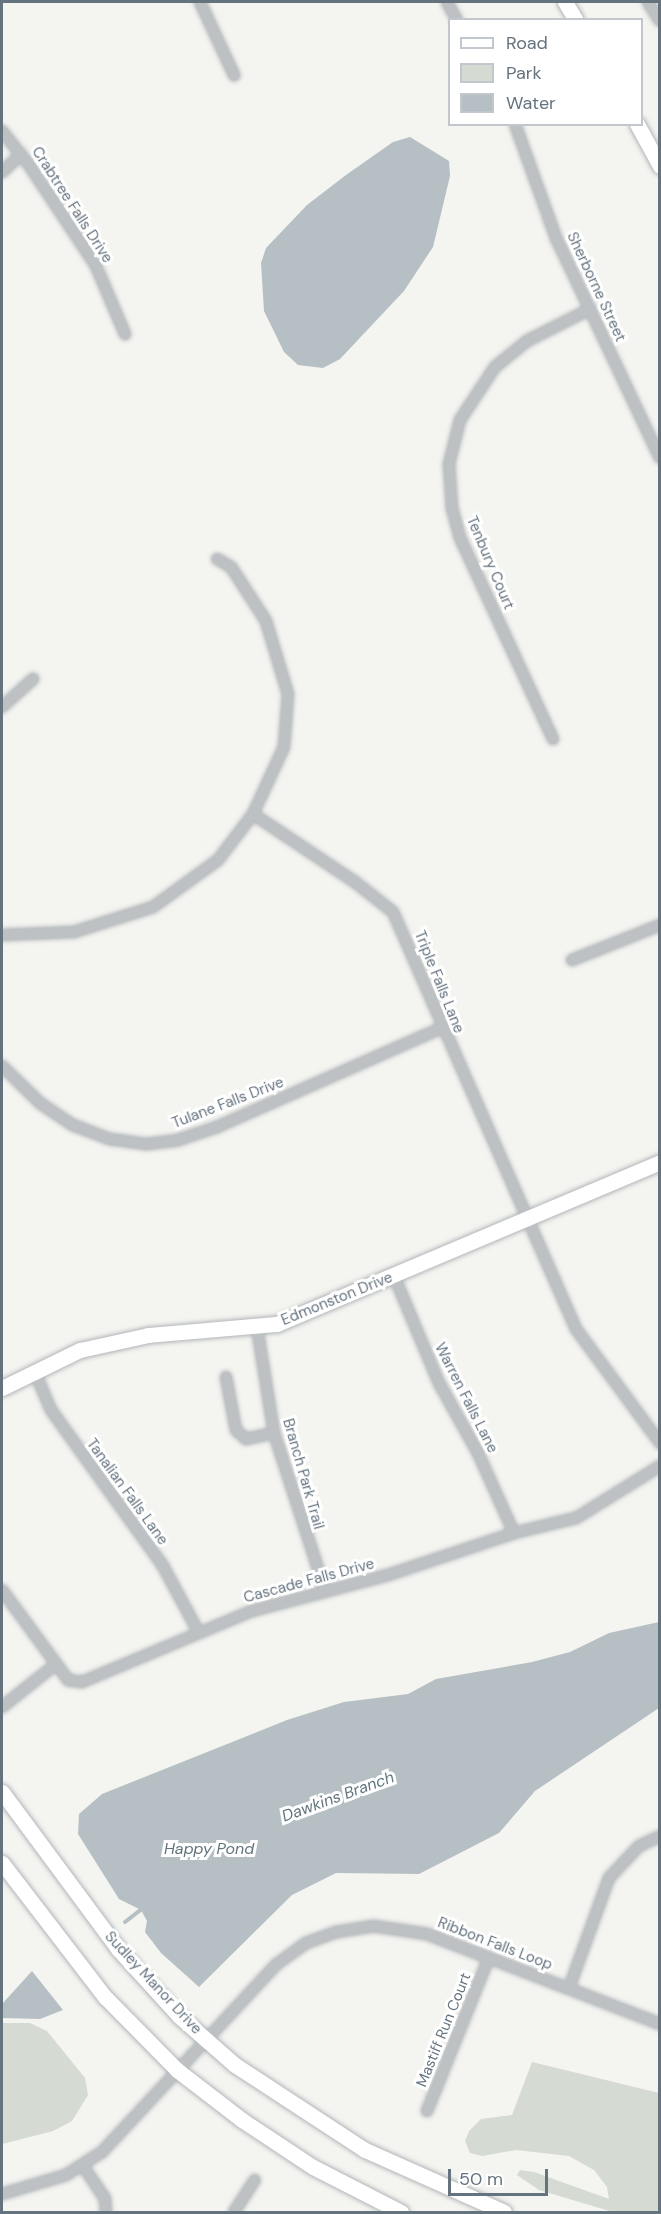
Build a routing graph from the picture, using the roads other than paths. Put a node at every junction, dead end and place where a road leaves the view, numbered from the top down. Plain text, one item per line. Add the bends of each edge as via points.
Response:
1 (200, 2) edge
2 (447, 2) edge
3 (566, 2) edge
4 (648, 2) edge
5 (457, 18) edge
6 (575, 18) edge
7 (660, 21) edge
8 (234, 75) dead end
9 (515, 126) edge
10 (638, 126) edge
11 (2, 131) edge
12 (21, 154) junction
13 (660, 166) edge
14 (2, 172) edge
15 (590, 309) junction
16 (125, 334) dead end
17 (660, 458) edge
18 (217, 559) dead end
19 (33, 679) dead end
20 (2, 707) edge
21 (553, 739) dead end
22 (253, 814) junction
23 (660, 925) edge
24 (2, 935) edge
25 (572, 960) dead end
26 (441, 1028) junction
27 (2, 1066) edge
28 (660, 1162) edge
29 (528, 1218) junction
30 (394, 1276) junction
31 (257, 1327) junction
32 (34, 1370) junction
33 (226, 1377) dead end
34 (2, 1388) edge
35 (274, 1433) junction
36 (660, 1443) edge
37 (660, 1466) edge
38 (514, 1533) junction
39 (2, 1590) edge
40 (325, 1590) junction
41 (198, 1631) junction
42 (56, 1664) junction
43 (2, 1707) edge
44 (2, 1792) edge
45 (660, 1836) edge
46 (2, 1863) edge
47 (488, 1960) junction
48 (569, 1988) junction
49 (660, 2024) edge
50 (205, 2040) junction
51 (177, 2070) junction
52 (427, 2111) dead end
53 (83, 2166) junction
54 (255, 2180) dead end
55 (2, 2194) edge
56 (106, 2212) edge
57 (234, 2212) edge
58 (402, 2212) edge
59 (504, 2212) edge

1 - 8 street
2 - 5 street
3 - 6 main road
4 - 7 street
9 - 15 street, Sherborne Street via 556,238
10 - 13 main road
11 - 12 street, Crabtree Falls Drive
12 - 14 street
12 - 16 street, Crabtree Falls Drive via 96,266
15 - 17 street, Sherborne Street
15 - 21 street, Tenbury Court via 527,341 495,367 460,420 449,464 452,509 460,538
18 - 22 street via 231,567 266,621 288,694 284,747
19 - 20 street
22 - 24 street via 218,860 153,907 74,932
22 - 26 street, Triple Falls Lane via 393,912
23 - 25 street
26 - 27 street, Tulane Falls Drive via 217,1127 178,1140 147,1144 110,1139 73,1125 40,1103
26 - 29 street, Triple Falls Lane
28 - 29 main road, Edmonston Drive
29 - 30 main road, Edmonston Drive
29 - 36 street, Triple Falls Lane via 576,1329
30 - 31 main road, Edmonston Drive via 277,1324
30 - 38 street, Warren Falls Lane via 439,1383 478,1453
31 - 32 main road, Edmonston Drive via 147,1335 80,1350
31 - 35 street, Branch Park Trail
32 - 34 main road, Edmonston Drive
32 - 41 street, Tanalian Falls Lane via 51,1410 163,1566
33 - 35 street via 236,1430 246,1439
35 - 40 street, Branch Park Trail
37 - 38 street, Cascade Falls Drive via 576,1518
38 - 40 street, Cascade Falls Drive via 442,1560
39 - 42 street, Cascade Falls Drive
40 - 41 street, Cascade Falls Drive
41 - 42 street, Cascade Falls Drive via 82,1682 68,1680
42 - 43 street
44 - 50 main road, Sudley Manor Drive via 118,1949
45 - 48 street via 639,1846 609,1878
46 - 51 main road via 90,1980
47 - 48 street, Ribbon Falls Loop
47 - 50 street, Ribbon Falls Loop via 427,1935 373,1926 336,1932 306,1943 277,1964
47 - 52 street, Mastiff Run Court
48 - 49 street, Ribbon Falls Loop
50 - 51 street, Ribbon Falls Loop
50 - 59 main road, Sudley Manor Drive via 276,2095 329,2129 410,2172
51 - 53 street, Ribbon Falls Loop via 124,2131
51 - 58 main road via 313,2167
53 - 55 street, Ribbon Falls Loop via 59,2178
53 - 56 street via 102,2193
54 - 57 street

